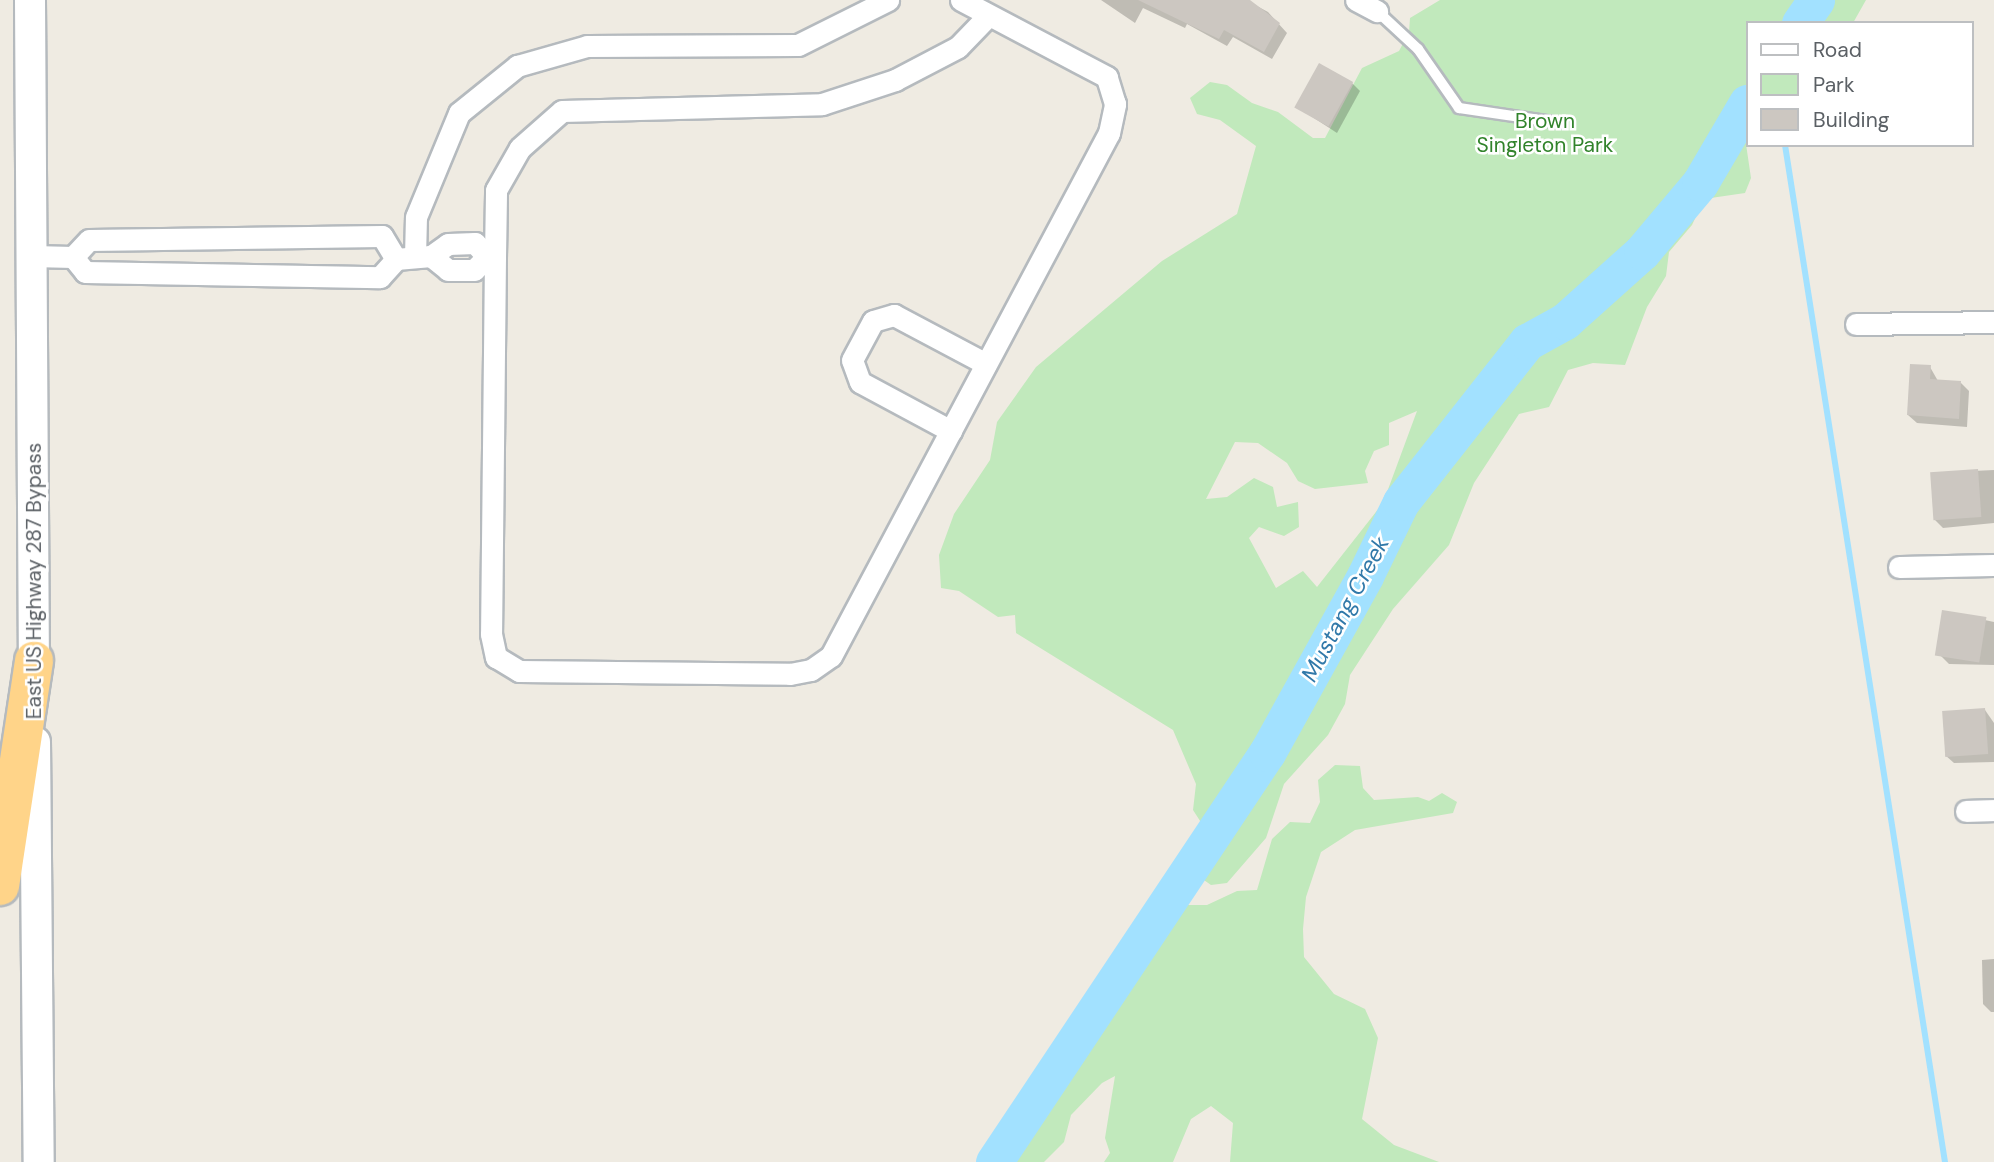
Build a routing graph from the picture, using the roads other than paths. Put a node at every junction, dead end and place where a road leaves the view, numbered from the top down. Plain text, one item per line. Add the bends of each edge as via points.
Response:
1 (30, 0) edge
2 (888, 0) edge
3 (961, 0) edge
4 (1356, 0) edge
5 (1377, 11) joint
6 (987, 17) junction
7 (1560, 123) dead end
8 (32, 256) junction
9 (73, 257) junction
10 (414, 257) junction
11 (491, 257) junction
12 (1994, 322) edge
13 (1856, 324) dead end
14 (986, 364) junction
15 (951, 431) junction
16 (1994, 565) edge
17 (1899, 567) dead end
18 (34, 661) junction
19 (1994, 810) edge
20 (1965, 811) dead end
21 (0, 886) edge
22 (39, 1162) edge

1 - 8 main road, East US Highway 287 Bypass
2 - 10 street via 798,45 587,46 517,66 459,113 416,217
3 - 6 street
4 - 5 street
5 - 7 lane via 1418,49 1459,108
6 - 11 street via 958,47 895,80 822,104 562,111 520,148 496,190
6 - 14 street via 1107,77 1115,104 1109,133
8 - 9 street
8 - 18 main road, East US Highway 287 Bypass
9 - 10 street via 85,272 380,277
9 - 10 street via 89,240 383,236
10 - 11 street via 448,244 475,243
11 - 15 street via 491,634 496,657 519,671 790,674 811,670 831,656
12 - 13 street
14 - 15 street
14 - 15 street via 894,315 873,321 852,360 860,382
16 - 17 street
18 - 21 highway
18 - 22 main road, East US Highway 287 Bypass
19 - 20 street

